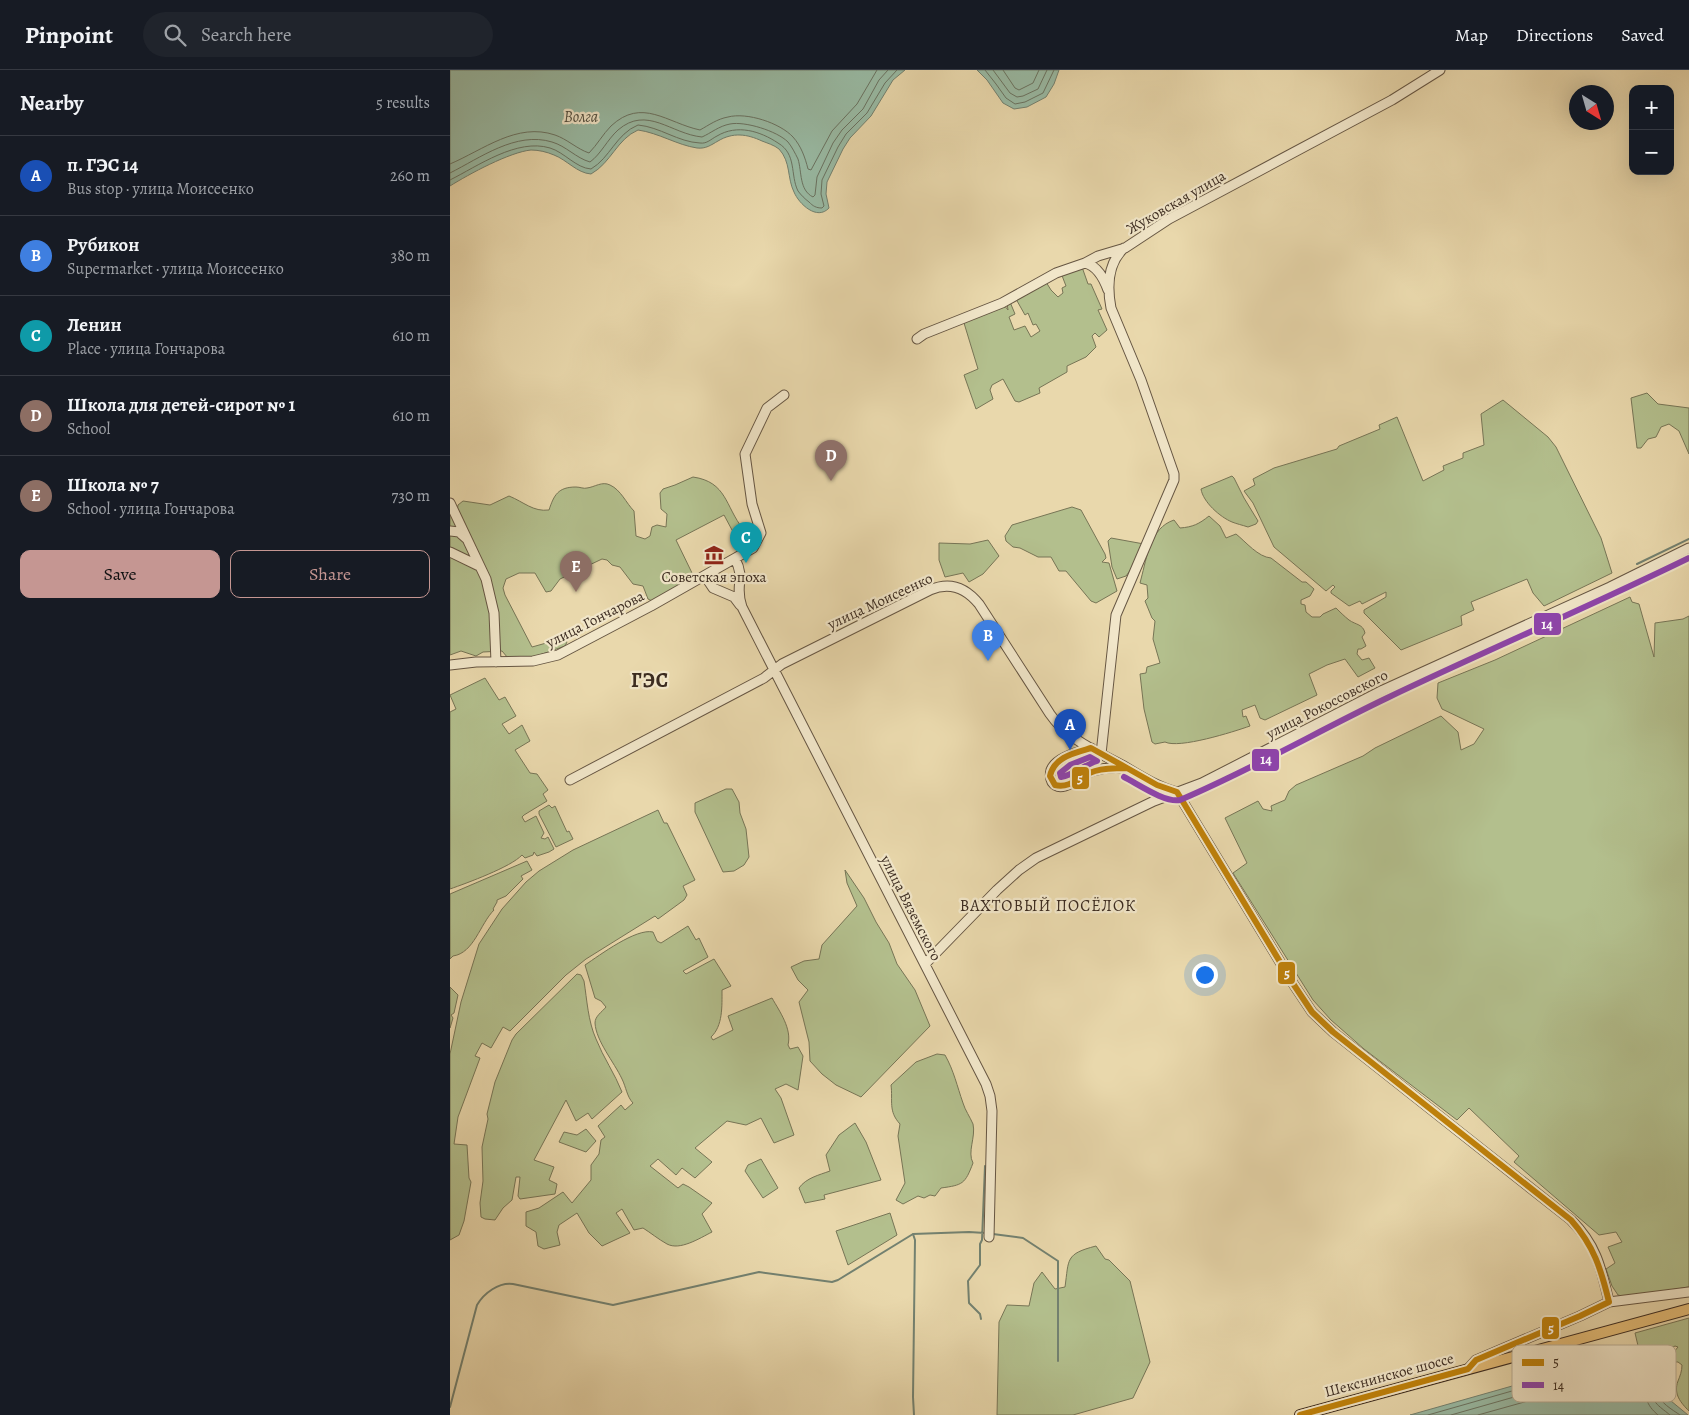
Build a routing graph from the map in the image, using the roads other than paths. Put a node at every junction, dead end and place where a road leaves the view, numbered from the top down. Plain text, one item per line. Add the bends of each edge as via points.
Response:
1 (1440, 70) edge
2 (1125, 248) junction
3 (1085, 263) junction
4 (1108, 293) junction
5 (917, 339) dead end
6 (784, 395) dead end
7 (450, 503) edge
8 (450, 531) edge
9 (468, 540) junction
10 (1689, 548) edge
11 (450, 552) edge
12 (735, 559) junction
13 (480, 567) junction
14 (705, 576) junction
15 (740, 583) junction
16 (723, 592) junction
17 (742, 607) junction
18 (496, 662) junction
19 (450, 665) edge
20 (774, 671) junction
21 (1091, 748) junction
22 (1101, 754) junction
23 (1126, 768) junction
24 (570, 780) dead end
25 (1177, 792) junction
26 (925, 964) junction
27 (989, 1237) dead end
28 (1689, 1292) edge
29 (1609, 1302) junction
30 (1689, 1308) edge
31 (1555, 1345) edge
32 (1512, 1357) edge
33 (1468, 1369) junction
34 (1300, 1415) edge

1 - 2 street, Жуковская улица via 1384,104 1169,219
2 - 3 street, Жуковская улица
2 - 4 street via 1112,267
3 - 4 street via 1096,268
3 - 5 street, Жуковская улица via 1056,273 1002,303
4 - 22 street via 1115,319 1148,396 1174,480 1116,615
6 - 12 street, улица Гончарова via 767,408 745,454 752,504 761,533 753,548
7 - 9 street
8 - 9 street via 459,532
9 - 13 street
10 - 25 street, улица Рокоссовского via 1383,690 1217,775
11 - 13 street
12 - 14 street, улица Гончарова
12 - 15 street
13 - 18 street via 494,614
14 - 16 street via 713,588
14 - 18 street, улица Гончарова via 558,655 533,661
15 - 16 street via 733,590
15 - 17 street via 738,594
16 - 17 street via 734,597
17 - 20 street, улица Вяземского
18 - 19 street, улица Гончарова
20 - 21 street, улица Моисеенко via 816,646 930,590 942,586 958,587 980,604 1054,720 1067,733
20 - 24 street, улица Моисеенко
20 - 26 street, улица Вяземского
21 - 22 street, улица Моисеенко
21 - 23 street via 1053,766 1050,776 1053,782 1065,786 1094,771
22 - 23 street, улица Моисеенко
23 - 25 street, улица Моисеенко
25 - 26 street, улица Рокоссовского via 1030,862 992,894
25 - 29 street via 1312,1012 1362,1056 1571,1220 1594,1250
26 - 27 street, улица Вяземского via 989,1090 992,1119
28 - 29 street
29 - 33 street via 1476,1360
30 - 31 main road, Шекснинское шоссе
32 - 33 main road, Шекснинское шоссе
33 - 34 main road, Шекснинское шоссе

